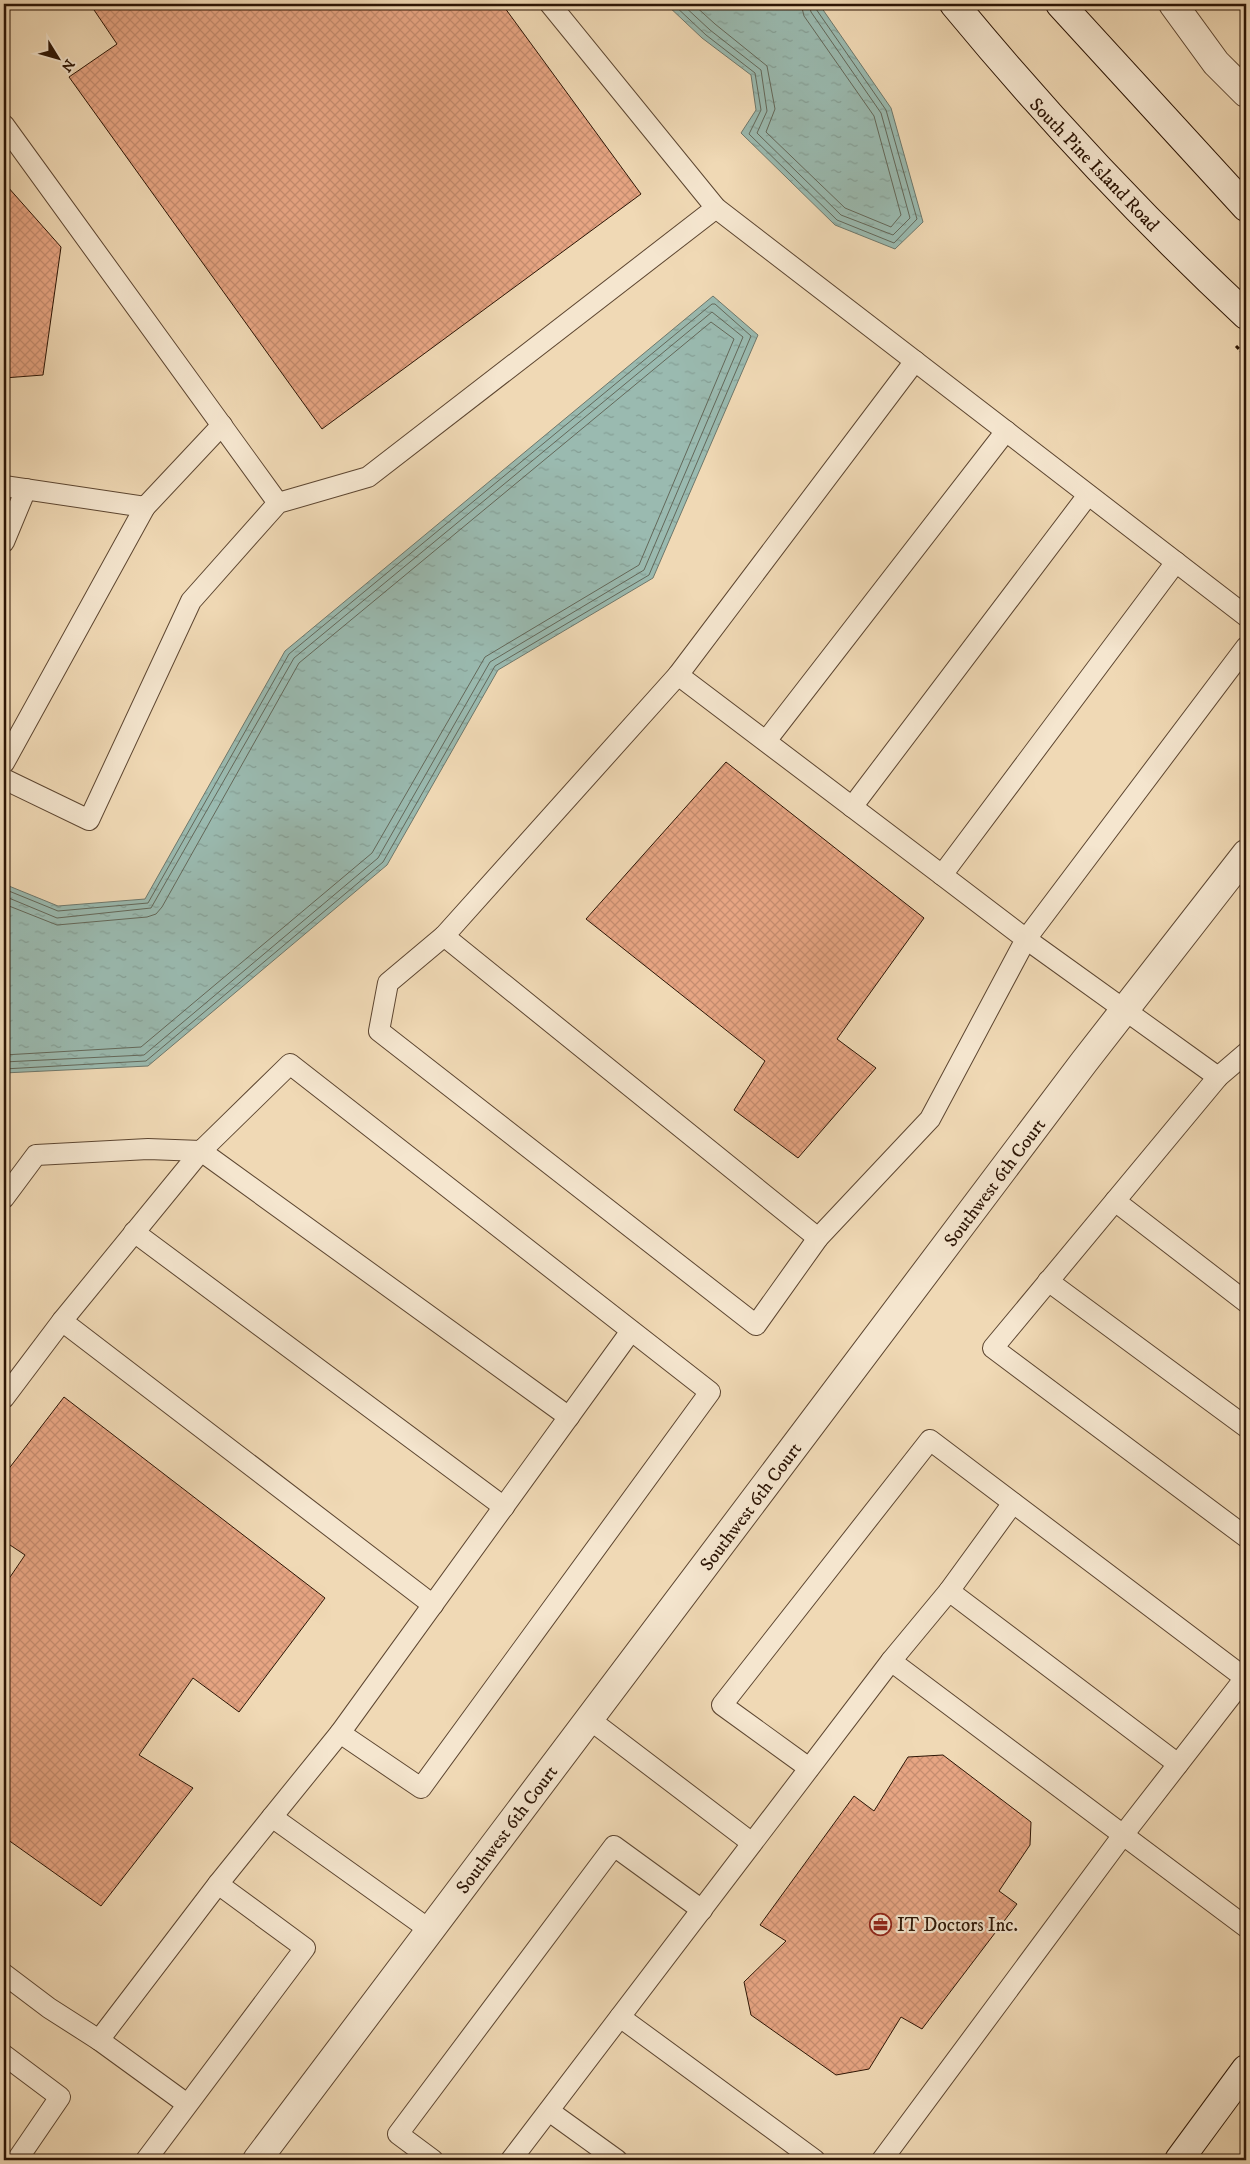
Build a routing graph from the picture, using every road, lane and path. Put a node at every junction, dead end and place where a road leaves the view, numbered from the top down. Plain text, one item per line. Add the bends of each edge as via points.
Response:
1 (550, 4) edge
2 (954, 4) edge
3 (1060, 4) edge
4 (1173, 4) edge
5 (1246, 92) edge
6 (4, 125) edge
7 (1246, 207) edge
8 (716, 208) junction
9 (1246, 315) edge
10 (915, 361) junction
11 (222, 425) junction
12 (1006, 431) junction
13 (4, 486) edge
14 (26, 489) junction
15 (1088, 495) junction
16 (278, 503) junction
17 (145, 506) junction
18 (4, 542) edge
19 (1176, 562) junction
20 (1246, 616) edge
21 (1246, 647) edge
22 (678, 675) junction
23 (766, 741) junction
24 (4, 763) edge
25 (4, 779) edge
26 (852, 807) junction
27 (1246, 854) edge
28 (942, 875) junction
29 (444, 936) junction
30 (1026, 939) junction
31 (1125, 1010) junction
32 (1246, 1053) edge
33 (1218, 1077) junction
34 (201, 1151) junction
35 (4, 1198) edge
36 (1115, 1202) junction
37 (134, 1232) junction
38 (818, 1238) junction
39 (1048, 1281) junction
40 (1246, 1302) edge
41 (62, 1321) junction
42 (631, 1331) junction
43 (4, 1398) edge
44 (569, 1417) junction
45 (1246, 1427) edge
46 (1013, 1503) junction
47 (504, 1508) junction
48 (1246, 1537) edge
49 (949, 1591) junction
50 (433, 1605) junction
51 (891, 1661) junction
52 (589, 1719) junction
53 (340, 1733) junction
54 (1178, 1764) junction
55 (809, 1768) junction
56 (272, 1816) junction
57 (1123, 1835) junction
58 (752, 1843) junction
59 (218, 1884) junction
60 (702, 1910) junction
61 (1246, 1927) edge
62 (430, 1930) junction
63 (4, 1974) edge
64 (620, 2017) junction
65 (99, 2040) junction
66 (4, 2055) edge
67 (1246, 2069) edge
68 (187, 2104) junction
69 (549, 2111) junction
70 (17, 2160) edge
71 (146, 2160) edge
72 (257, 2160) edge
73 (433, 2160) edge
74 (511, 2160) edge
75 (617, 2160) edge
76 (815, 2160) edge
77 (882, 2160) edge
78 (1179, 2160) edge

1 - 8 lane
2 - 9 street, South Pine Island Road via 1023,87 1188,262
3 - 7 street
4 - 5 street via 1216,63
6 - 11 lane
8 - 10 lane
8 - 16 lane via 368,477
10 - 12 lane
10 - 22 lane
11 - 16 lane
11 - 17 lane
12 - 15 lane
12 - 23 lane
13 - 14 lane
14 - 17 lane
14 - 18 lane
15 - 19 lane
15 - 26 lane
16 - 25 lane via 191,601 89,820
17 - 24 lane
19 - 20 lane
19 - 28 lane
21 - 30 lane
22 - 23 lane
22 - 29 lane
23 - 26 lane
26 - 28 lane
27 - 31 street, Southwest 6th Court
28 - 30 lane
29 - 38 lane
29 - 38 lane via 388,983 379,1030 756,1325
30 - 31 lane
30 - 38 lane via 930,1119
31 - 33 lane
31 - 52 street, Southwest 6th Court
32 - 33 lane
33 - 36 lane
34 - 35 lane via 148,1149 36,1155
34 - 37 lane
34 - 42 lane via 290,1064
34 - 44 lane
36 - 39 lane
36 - 40 lane
37 - 41 lane
37 - 47 lane
39 - 45 lane
39 - 48 lane via 993,1348
41 - 43 lane
41 - 50 lane
42 - 44 lane
42 - 53 lane via 710,1392 420,1788
44 - 47 lane
46 - 49 lane
46 - 54 lane via 1245,1678
46 - 55 lane via 930,1440 722,1705
47 - 50 lane
49 - 51 lane
49 - 54 lane
50 - 53 lane
51 - 55 lane
51 - 57 lane
52 - 58 lane
52 - 62 street, Southwest 6th Court
53 - 56 lane
54 - 57 lane
55 - 58 lane
56 - 59 lane
56 - 62 lane
57 - 61 lane
57 - 77 lane
58 - 60 lane
59 - 65 lane
59 - 68 lane via 305,1948
60 - 64 lane
60 - 73 lane via 614,1846 398,2134
62 - 72 street, Southwest 6th Court
63 - 65 lane
64 - 69 lane
64 - 76 lane
65 - 68 lane
66 - 70 lane via 60,2097
67 - 78 street
68 - 71 lane
69 - 74 lane
69 - 75 lane

